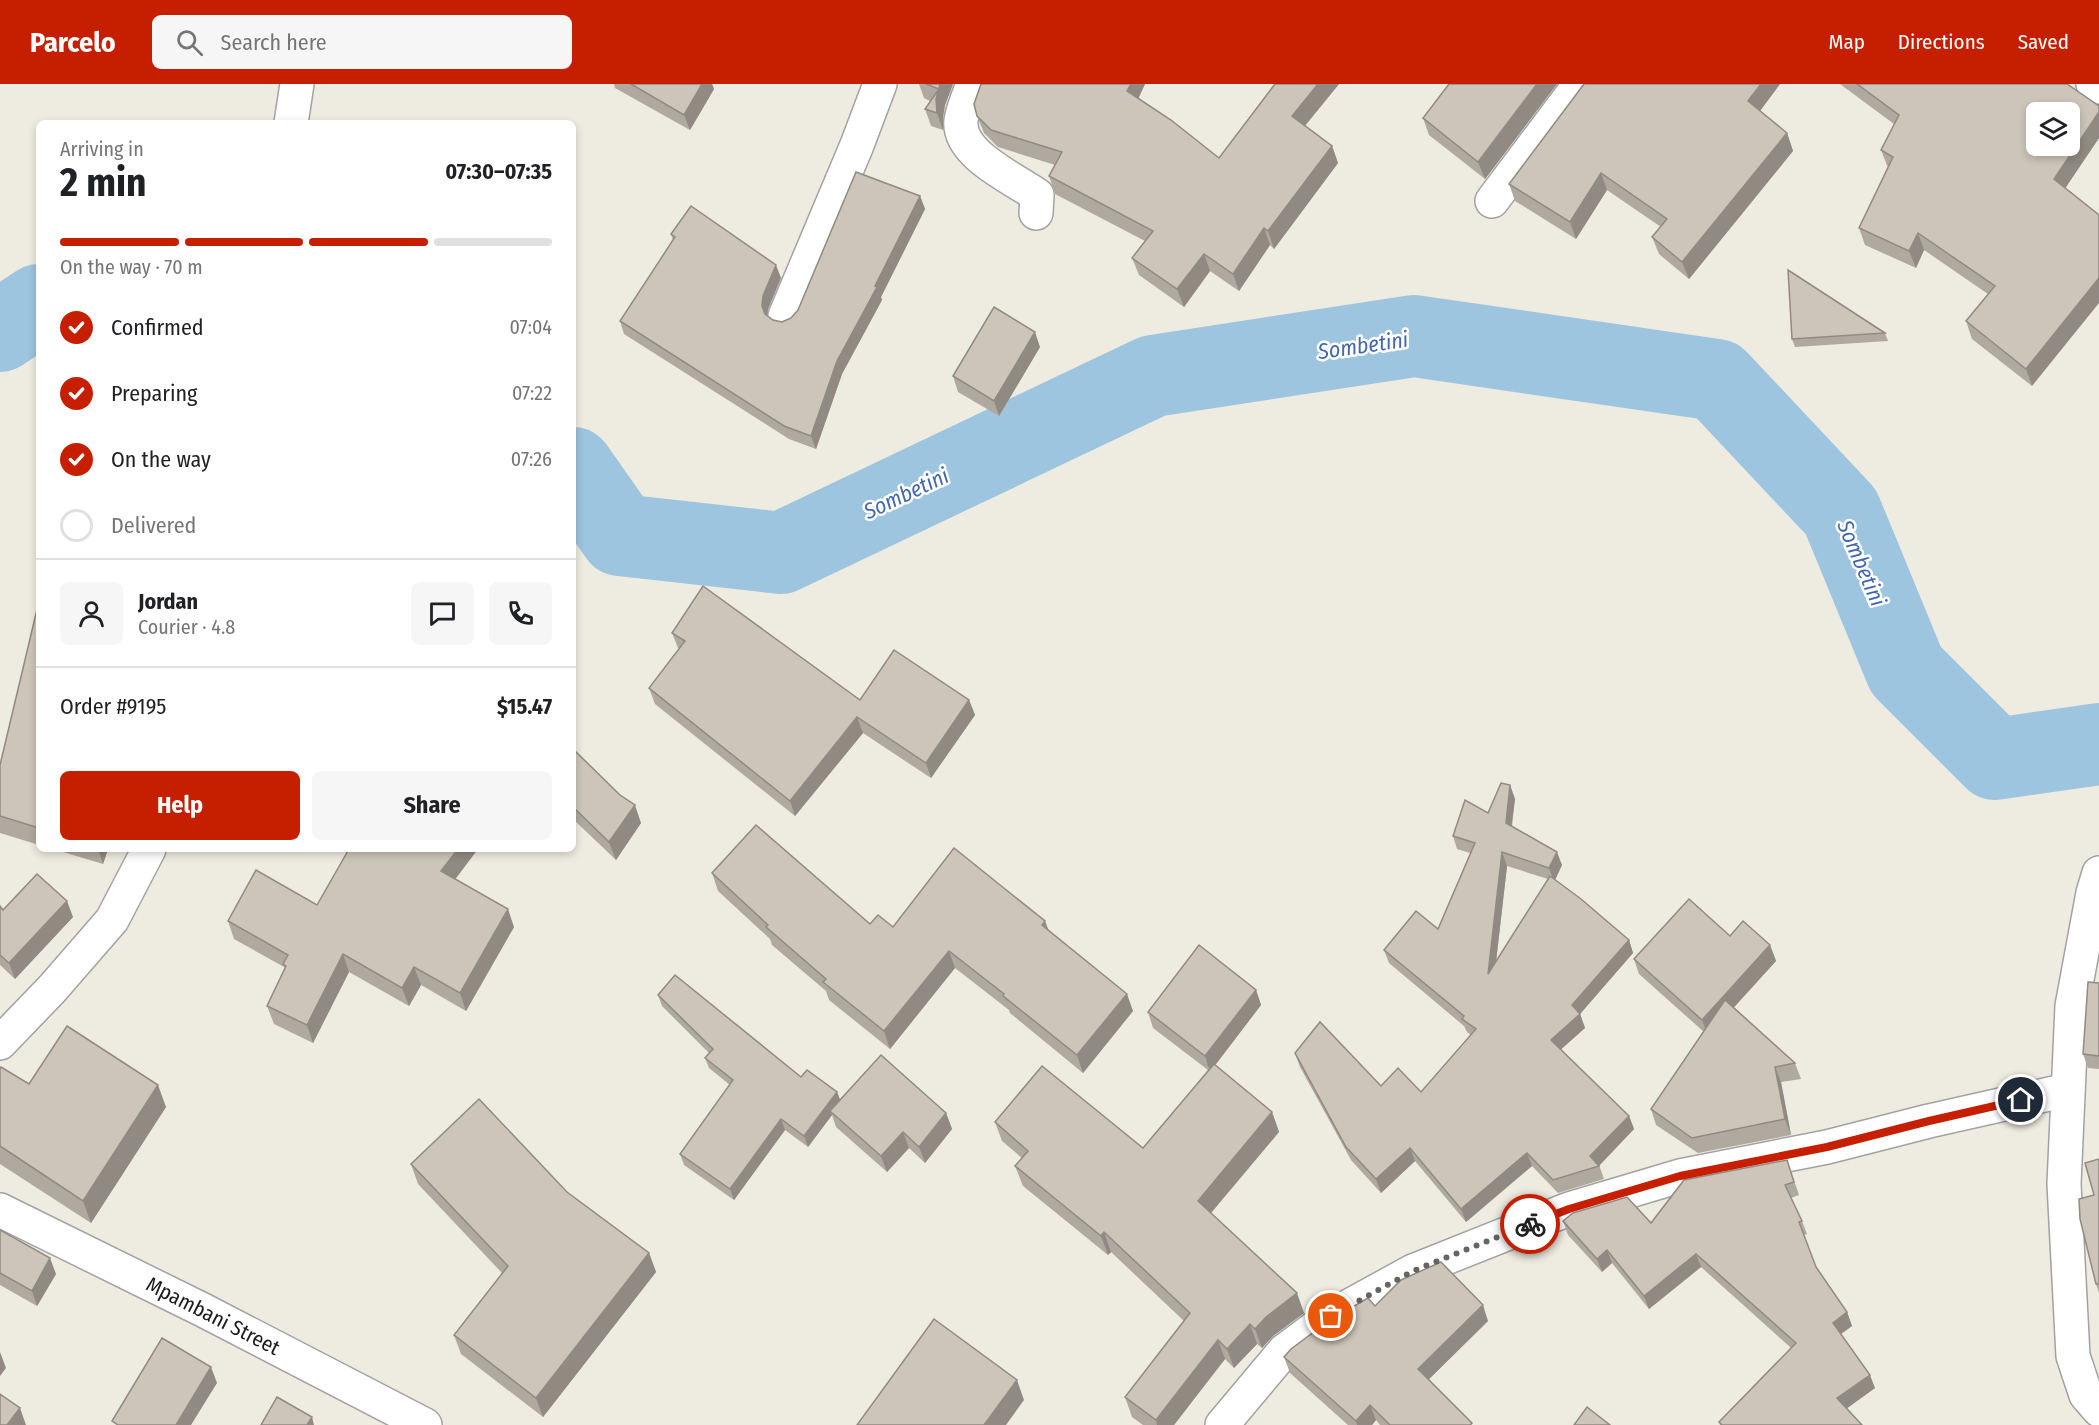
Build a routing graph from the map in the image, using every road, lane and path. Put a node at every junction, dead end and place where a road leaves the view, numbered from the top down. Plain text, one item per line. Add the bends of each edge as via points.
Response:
1 (297, 84) edge
2 (880, 84) edge
3 (973, 84) edge
4 (1580, 84) edge
5 (2093, 84) edge
6 (2099, 87) edge
7 (291, 120) edge
8 (1492, 201) dead end
9 (1036, 213) dead end
10 (785, 316) dead end
11 (147, 852) edge
12 (2099, 873) edge
13 (0, 1042) edge
14 (2067, 1089) junction
15 (0, 1210) edge
16 (2099, 1410) edge
17 (425, 1425) edge
18 (1222, 1425) edge

1 - 7 street
2 - 10 street
3 - 9 street via 961,120 963,137 991,166 1037,195
4 - 8 street
5 - 6 street
11 - 13 street via 112,920
12 - 14 street via 2072,1006
14 - 16 street via 2064,1185 2073,1356 2086,1395
14 - 18 street via 1827,1147 1680,1176 1569,1209 1413,1271 1331,1316 1284,1351
15 - 17 street, Mpambani Street

